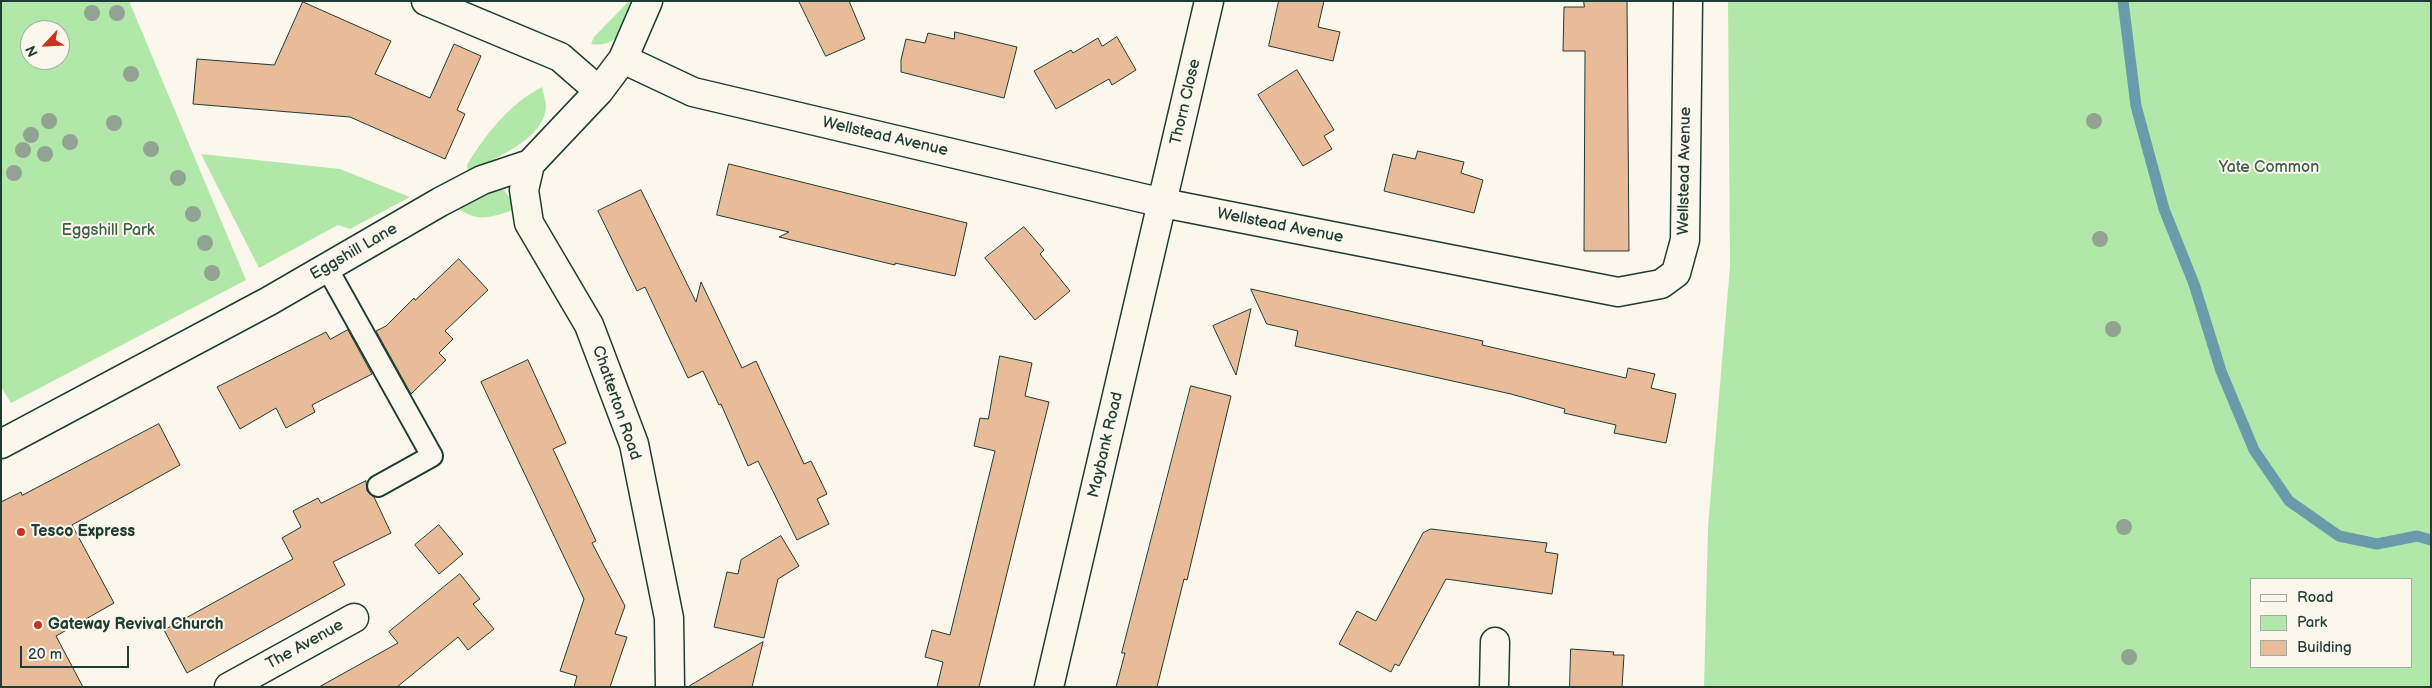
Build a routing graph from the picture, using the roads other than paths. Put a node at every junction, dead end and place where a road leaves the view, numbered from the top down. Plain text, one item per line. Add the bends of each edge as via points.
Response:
1 (426, 1) edge
2 (648, 1) edge
3 (1209, 1) edge
4 (1688, 1) edge
5 (623, 59) junction
6 (599, 91) junction
7 (530, 164) junction
8 (1163, 203) junction
9 (327, 268) junction
10 (10, 440) edge
11 (378, 486) dead end
12 (354, 618) dead end
13 (1495, 642) dead end
14 (229, 687) edge
15 (670, 687) edge
16 (1049, 687) edge
17 (1494, 687) edge

1 - 6 street via 560,58
2 - 5 street, Eggshill Lane
3 - 8 street, Thorn Close
4 - 8 street, Wellstead Avenue via 1685,240 1676,273 1661,284 1618,292
5 - 6 street, Eggshill Lane
5 - 8 street, Wellstead Avenue via 693,92
6 - 7 street, Eggshill Lane
7 - 9 street, Eggshill Lane via 482,180
7 - 15 street, Chatterton Road via 524,190 529,223 589,326 634,444 670,618
8 - 16 street, Maybank Road
9 - 10 street, Eggshill Lane
9 - 11 lane via 432,456 427,470
12 - 14 street, The Avenue
13 - 17 street

